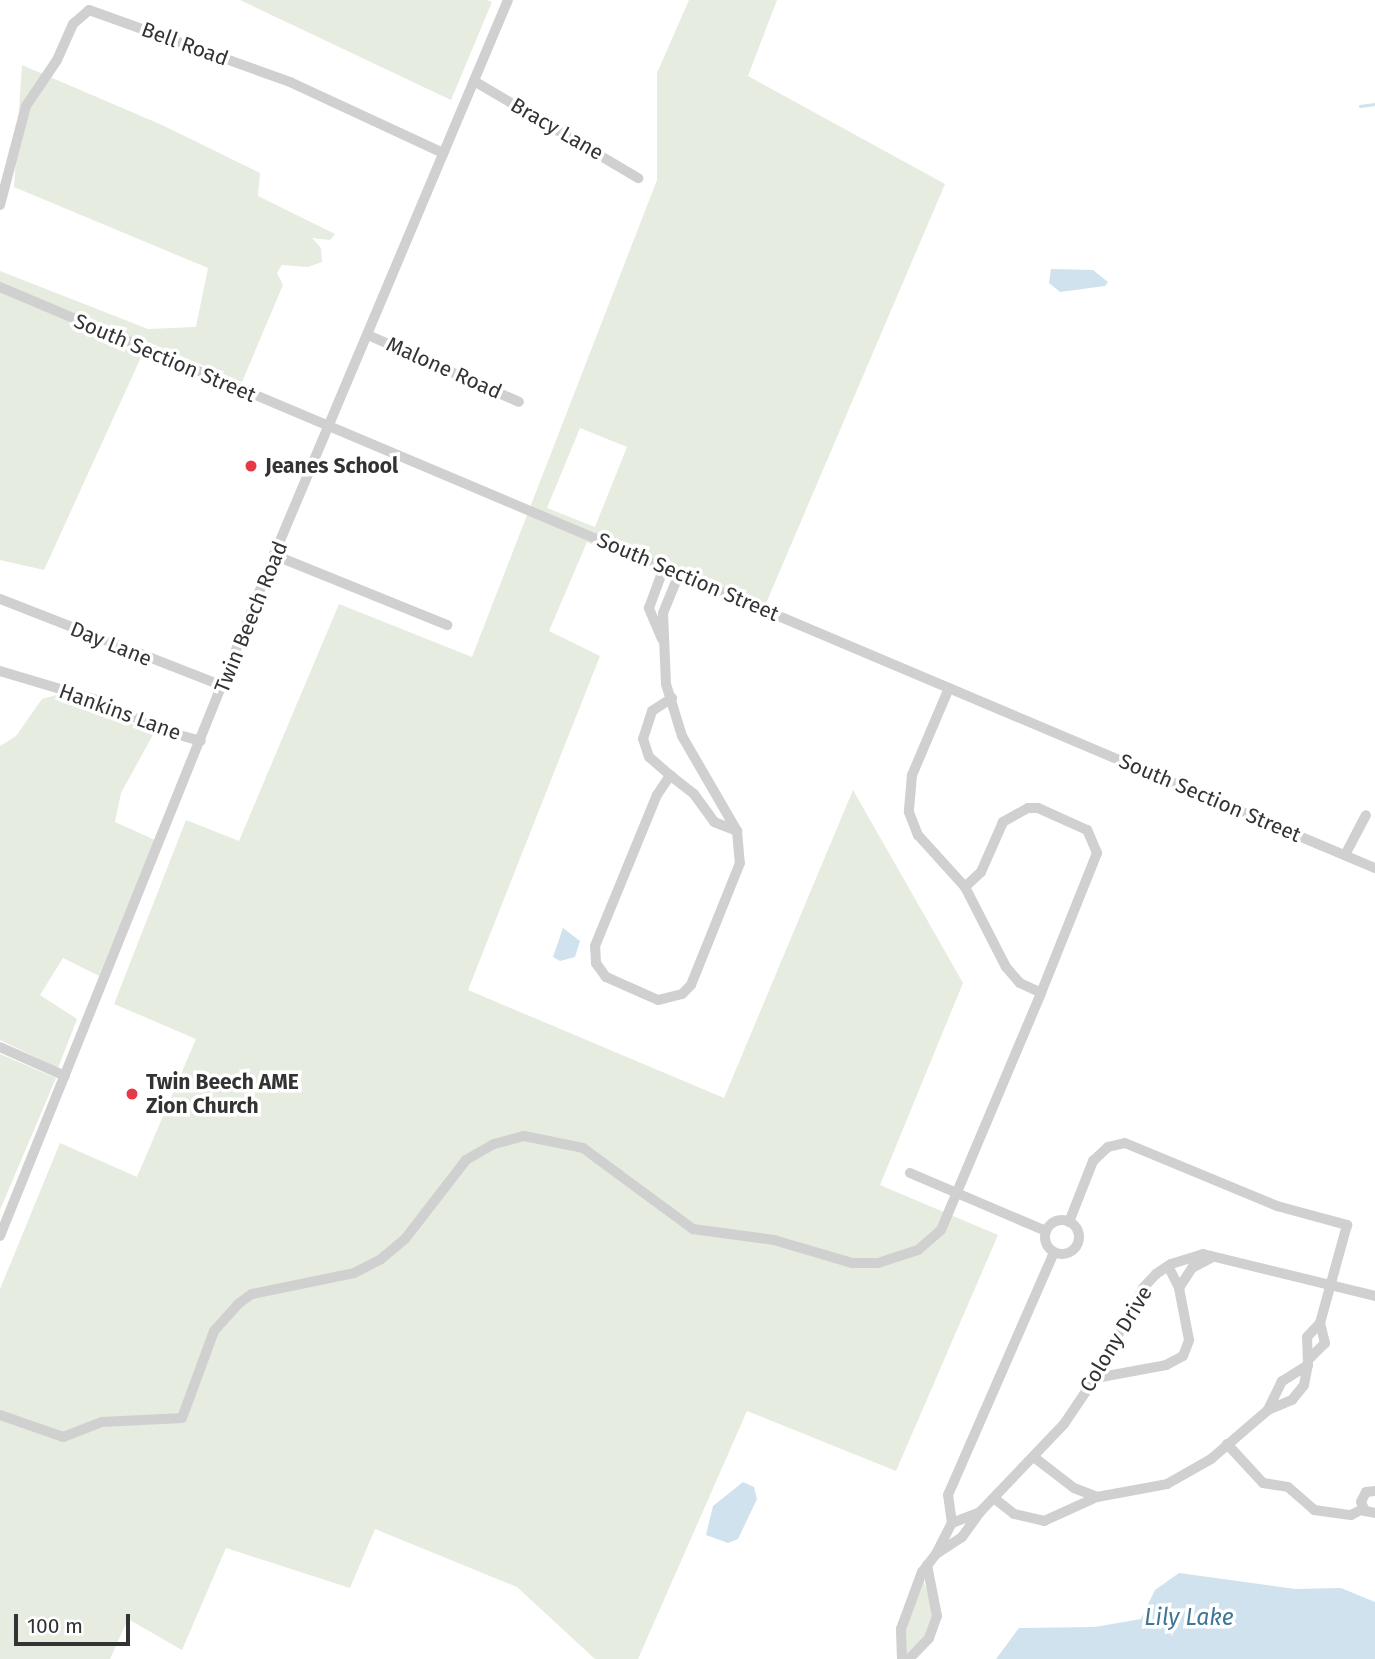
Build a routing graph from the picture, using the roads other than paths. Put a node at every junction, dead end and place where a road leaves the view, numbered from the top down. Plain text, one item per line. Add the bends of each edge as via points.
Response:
1 (508, 0) edge
2 (474, 81) junction
3 (443, 153) junction
4 (638, 178) dead end
5 (0, 205) edge
6 (0, 287) edge
7 (368, 335) junction
8 (519, 402) dead end
9 (330, 428) junction
10 (274, 555) junction
11 (664, 567) junction
12 (679, 574) junction
13 (0, 599) edge
14 (447, 625) dead end
15 (663, 640) junction
16 (0, 671) edge
17 (223, 686) junction
18 (949, 688) junction
19 (672, 698) junction
20 (201, 741) junction
21 (671, 776) junction
22 (1366, 815) dead end
23 (737, 831) junction
24 (1345, 855) junction
25 (1375, 867) edge
26 (965, 887) junction
27 (1041, 993) junction
28 (0, 1047) edge
29 (65, 1076) junction
30 (910, 1173) dead end
31 (958, 1194) junction
32 (1069, 1222) junction
33 (1046, 1231) junction
34 (0, 1236) edge
35 (1054, 1252) junction
36 (1218, 1256) junction
37 (1168, 1265) junction
38 (1331, 1284) junction
39 (1180, 1289) junction
40 (1375, 1296) edge
41 (1321, 1323) junction
42 (1308, 1362) junction
43 (1095, 1378) junction
44 (1268, 1410) junction
45 (0, 1415) edge
46 (1227, 1444) junction
47 (1035, 1458) junction
48 (1375, 1491) edge
49 (1097, 1497) junction
50 (995, 1499) junction
51 (1363, 1509) junction
52 (980, 1511) junction
53 (1375, 1513) edge
54 (952, 1523) junction
55 (936, 1554) junction
56 (928, 1564) junction
57 (902, 1659) edge
58 (909, 1659) edge

1 - 2 street, Twin Beech Road
2 - 3 street, Twin Beech Road
2 - 4 street, Bracy Lane
3 - 5 street, Bell Road via 300,86 89,10 68,31 57,60 26,106
3 - 7 street, Twin Beech Road
6 - 9 street, South Section Street
7 - 8 street, Malone Road
7 - 9 street, Twin Beech Road
9 - 10 street, Twin Beech Road
9 - 11 street, South Section Street
10 - 14 street
10 - 17 street, Twin Beech Road
11 - 12 street, South Section Street
11 - 15 street via 649,608
12 - 15 street via 663,613
12 - 18 street, South Section Street
13 - 17 street, Day Lane
15 - 19 street
16 - 20 street, Hankins Lane via 94,699 164,731
17 - 20 street, Twin Beech Road
18 - 24 street, South Section Street
18 - 26 street via 912,775 908,804 918,835
19 - 21 street via 652,711 643,739 649,757
19 - 23 street via 682,736
20 - 29 street, Twin Beech Road
21 - 23 street via 694,794 714,822
21 - 23 street via 657,796 595,946 596,963 606,977 658,1000 671,1000 687,990 737,876 742,853
22 - 24 street
24 - 25 street, South Section Street
26 - 27 street via 1012,977
26 - 27 street via 981,872 1003,822 1018,811 1038,807 1087,830 1096,843 1097,862
27 - 31 street
28 - 29 street
29 - 34 street, Twin Beech Road
30 - 31 street
31 - 33 street
31 - 45 street via 941,1230 926,1246 878,1263 852,1263 774,1240 725,1237 693,1229 583,1148 524,1136 494,1144 466,1160 405,1239 381,1259 354,1273 252,1294 238,1304 214,1331 182,1418 102,1422 63,1437
32 - 33 street via 1057,1221
32 - 35 street via 1078,1233 1077,1244 1070,1252
32 - 38 street via 1097,1155 1113,1145 1132,1145 1277,1206 1347,1225
33 - 35 street via 1045,1241
35 - 54 street via 948,1495
36 - 37 street, Colony Drive via 1203,1254
36 - 38 street, Colony Drive
36 - 39 street via 1192,1268
37 - 39 street
37 - 43 street, Colony Drive via 1143,1288
38 - 40 street, Colony Drive
38 - 41 street
39 - 43 street via 1189,1340 1182,1356 1166,1366
41 - 42 street via 1307,1337
41 - 42 street via 1325,1343
42 - 44 street via 1282,1381
42 - 44 street via 1300,1393
43 - 47 street, Colony Drive
44 - 46 street
46 - 49 street via 1184,1478 1121,1496
46 - 51 street via 1263,1483 1288,1487 1314,1510 1351,1515
47 - 49 street via 1056,1477
47 - 50 street, Colony Drive
48 - 51 street via 1363,1495
49 - 50 street via 1044,1521 1014,1514
50 - 52 street, Colony Drive
51 - 53 street
52 - 54 street, Colony Drive
52 - 55 street, Colony Drive via 962,1537
54 - 55 street, Colony Drive
55 - 56 street, Colony Drive
56 - 57 street, Colony Drive via 901,1629
56 - 58 street via 937,1616 929,1638

